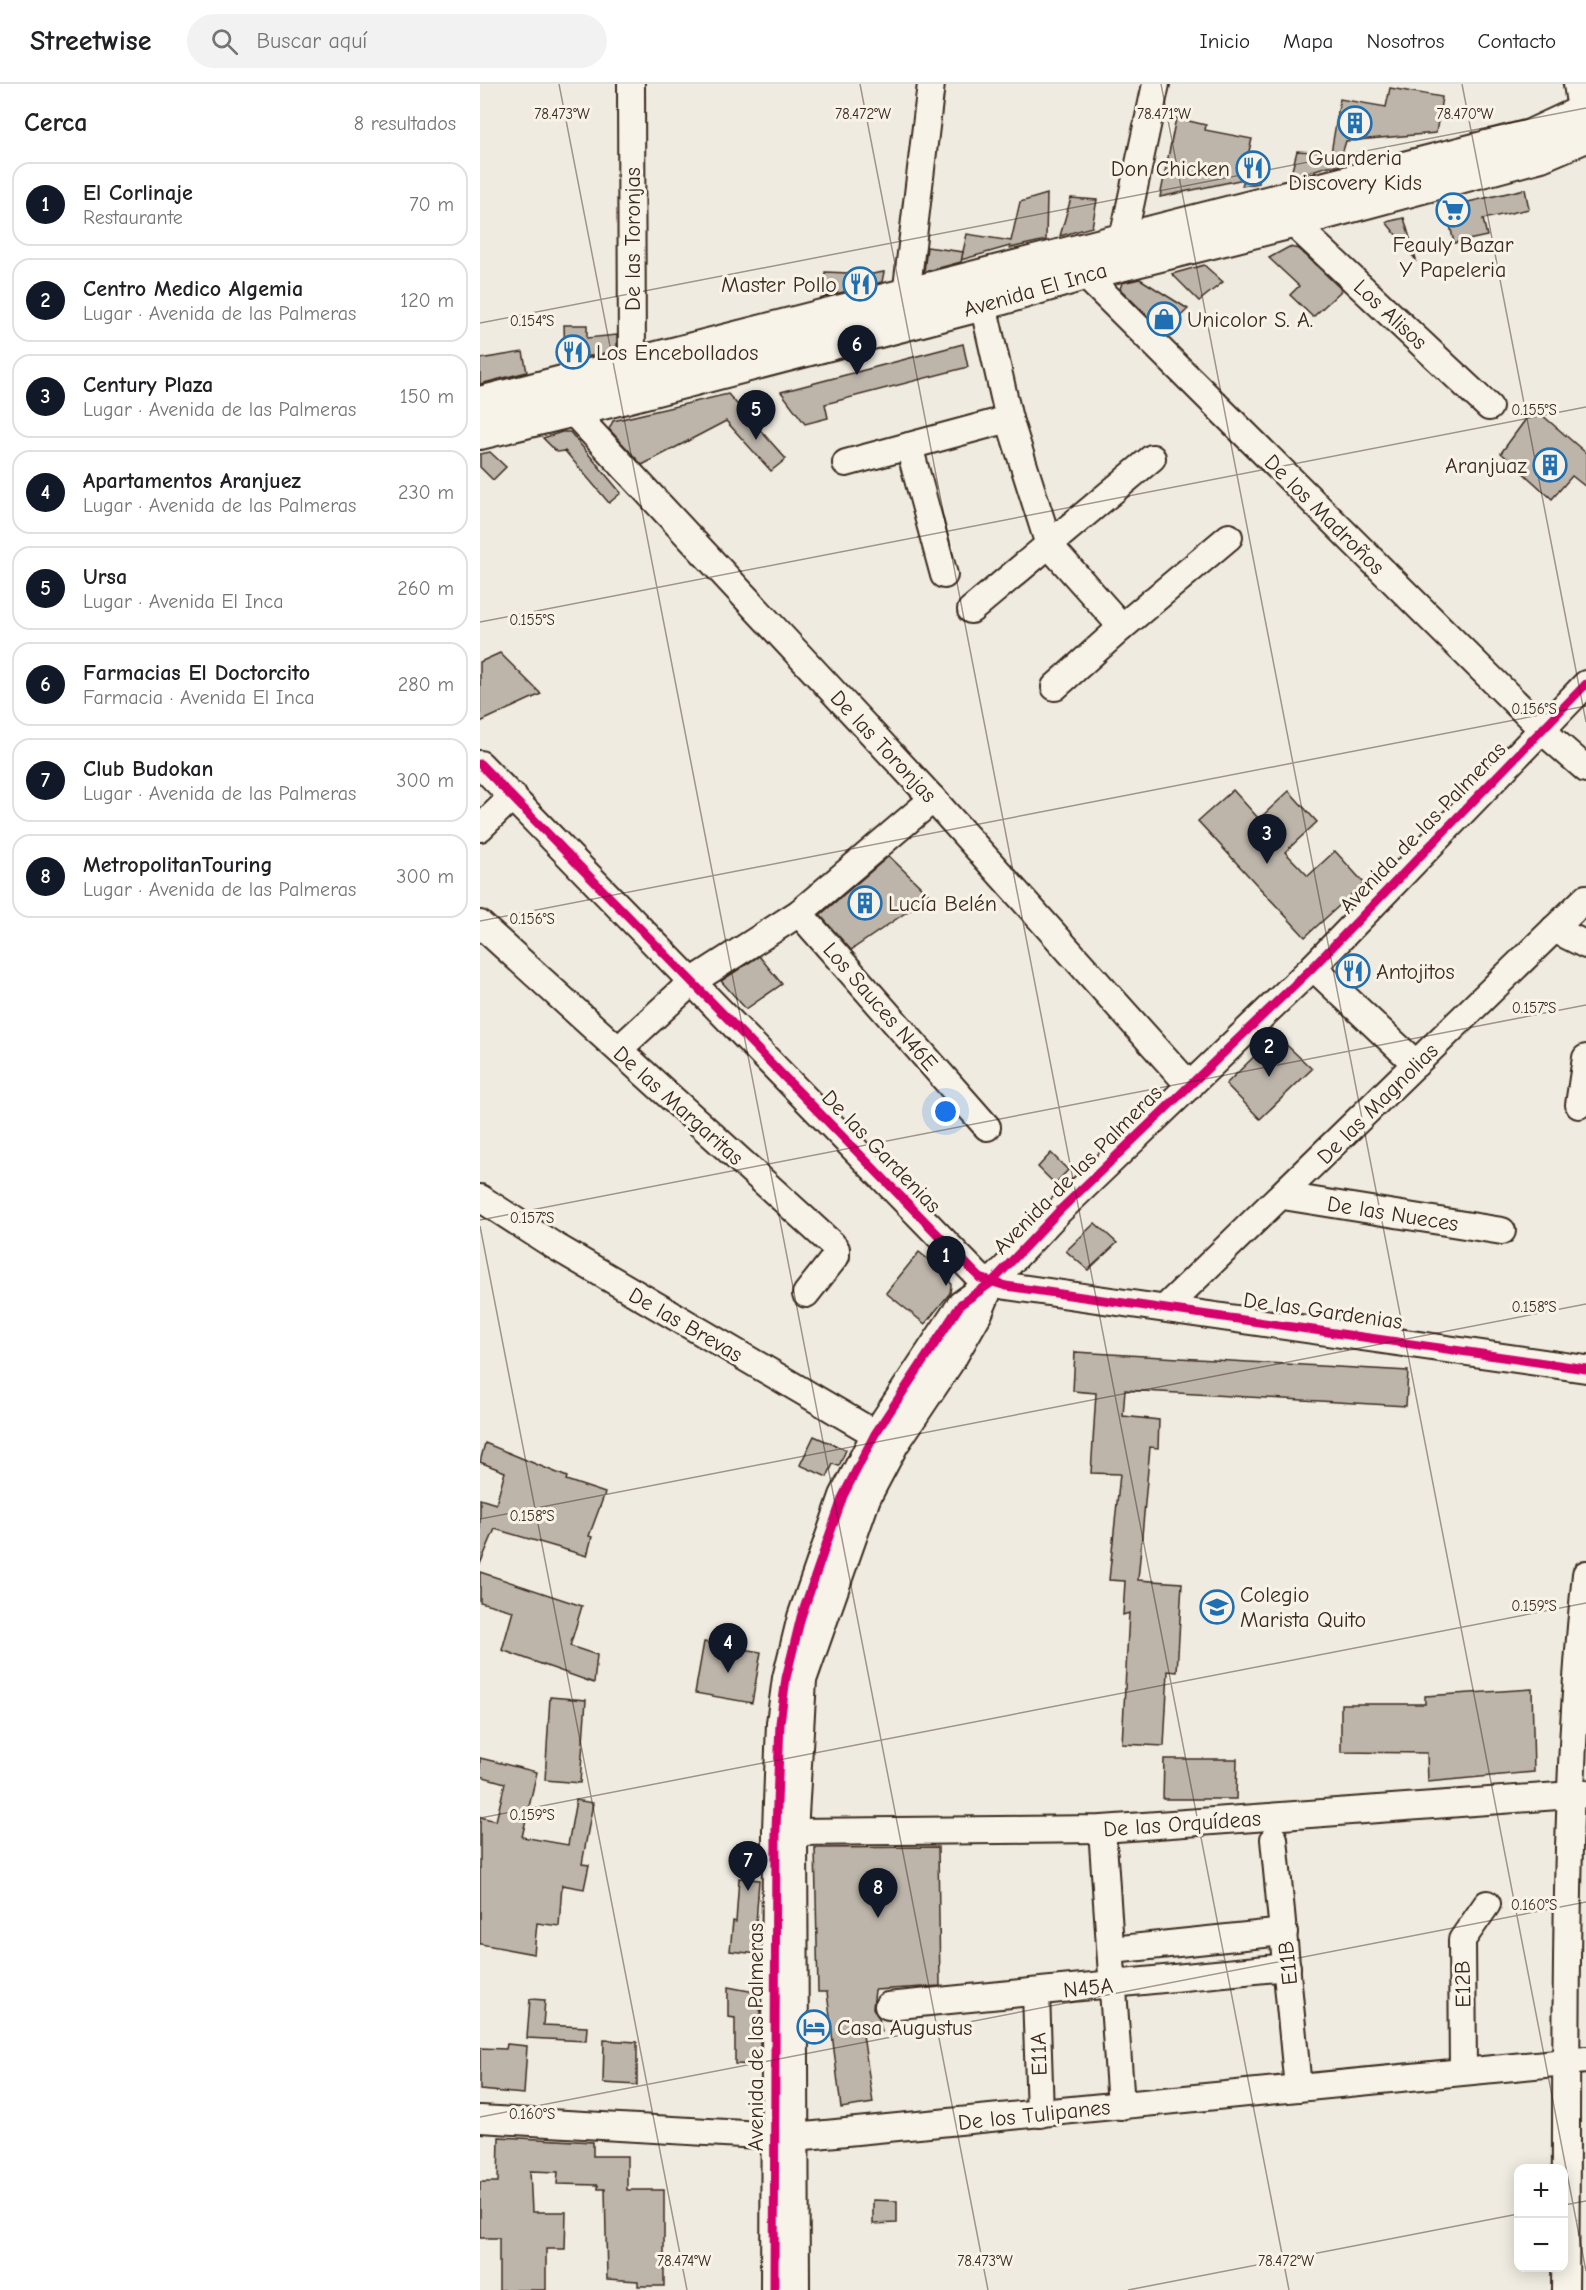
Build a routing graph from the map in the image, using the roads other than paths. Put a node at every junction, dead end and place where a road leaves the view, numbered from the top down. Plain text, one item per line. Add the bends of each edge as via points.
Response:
1 (631, 84) edge
2 (932, 84) edge
3 (1156, 84) edge
4 (1583, 120) edge
5 (1292, 222) junction
6 (1123, 239) junction
7 (1081, 262) junction
8 (906, 296) junction
9 (983, 304) junction
10 (635, 380) junction
11 (480, 403) edge
12 (1490, 407) dead end
13 (572, 411) junction
14 (1009, 419) junction
15 (480, 433) edge
16 (909, 446) junction
17 (1152, 458) dead end
18 (846, 463) dead end
19 (1229, 537) dead end
20 (1049, 545) junction
21 (944, 575) dead end
22 (971, 610) dead end
23 (1122, 627) junction
24 (1586, 684) edge
25 (1055, 687) dead end
26 (1543, 730) junction
27 (480, 765) edge
28 (1586, 769) edge
29 (513, 796) junction
30 (933, 799) junction
31 (480, 828) edge
32 (1586, 898) edge
33 (799, 913) junction
34 (480, 924) edge
35 (1554, 929) junction
36 (1586, 945) edge
37 (1313, 967) junction
38 (693, 981) junction
39 (619, 1049) junction
40 (1586, 1058) edge
41 (1416, 1064) junction
42 (1190, 1086) junction
43 (1579, 1105) dead end
44 (987, 1127) dead end
45 (1283, 1196) junction
46 (480, 1198) edge
47 (1502, 1231) dead end
48 (992, 1282) junction
49 (806, 1294) dead end
50 (1166, 1307) junction
51 (1586, 1369) edge
52 (885, 1440) junction
53 (1586, 1574) edge
54 (1582, 1647) edge
55 (1578, 1795) edge
56 (1102, 1829) junction
57 (785, 1831) junction
58 (1274, 1839) dead end
59 (1487, 1904) dead end
60 (1284, 1932) junction
61 (1112, 1950) junction
62 (1287, 1967) junction
63 (1114, 1985) junction
64 (1036, 1993) junction
65 (888, 2006) dead end
66 (1577, 2060) edge
67 (1463, 2071) junction
68 (1298, 2088) junction
69 (1121, 2106) junction
70 (1040, 2114) junction
71 (480, 2120) edge
72 (785, 2136) junction
73 (1576, 2168) edge
74 (774, 2290) edge
75 (796, 2290) edge
76 (1565, 2290) edge

1 - 10 street, De las Toronjas
2 - 8 street
3 - 6 street
4 - 5 main road, Avenida El Inca via 1541,155
4 - 6 main road, Avenida El Inca
5 - 7 main road, Avenida El Inca
5 - 12 street, Los Alisos
6 - 7 main road, Avenida El Inca
7 - 8 main road, Avenida El Inca
7 - 9 main road, Avenida El Inca
7 - 26 street, De los Madroños
8 - 10 main road, Avenida El Inca
9 - 10 main road, Avenida El Inca
9 - 14 street
10 - 11 main road, Avenida El Inca
10 - 13 main road, Avenida El Inca
13 - 15 main road, Avenida El Inca
13 - 30 street, De las Toronjas
14 - 16 street
14 - 20 street
16 - 18 street
16 - 21 street
17 - 20 street
19 - 23 street
20 - 22 street
20 - 23 street
23 - 25 street
24 - 26 street, Avenida de las Palmeras
26 - 28 street, De los Madroños
26 - 37 street, Avenida de las Palmeras
27 - 29 street, De las Gardenias
29 - 31 street
29 - 38 street, De las Gardenias
30 - 33 street
30 - 42 street, De las Toronjas
32 - 35 street, De las Magnolias
33 - 38 street
33 - 44 street, Los Sauces N46E
34 - 39 street, De las Margaritas
35 - 36 street
35 - 41 street, De las Magnolias
37 - 41 street
37 - 42 street, Avenida de las Palmeras
38 - 39 street
38 - 48 street, De las Gardenias via 941,1242 980,1278
39 - 49 street, De las Margaritas via 836,1249 836,1256
40 - 43 street
41 - 45 street, De las Magnolias
42 - 48 street, Avenida de las Palmeras via 1060,1210
45 - 47 street, De las Nueces
45 - 50 street, De las Magnolias
46 - 52 street, De las Brevas
48 - 50 street, De las Gardenias
48 - 52 street, Avenida de las Palmeras via 952,1360
50 - 51 street, De las Gardenias
52 - 57 street, Avenida de las Palmeras via 804,1680
53 - 54 street
54 - 55 street
55 - 56 street, De las Orquídeas
55 - 66 street
56 - 57 street, De las Orquídeas
56 - 61 street
57 - 72 street, Avenida de las Palmeras
58 - 60 street, E11B
59 - 67 street, E12B via 1462,1940
60 - 61 street
60 - 62 street, E11B
61 - 63 street
62 - 63 street, N45A
62 - 68 street, E11B
63 - 64 street, N45A
63 - 69 street
64 - 65 street, N45A
64 - 70 street, E11A
66 - 67 street, De los Tulipanes
66 - 73 street
67 - 68 street, De los Tulipanes
68 - 69 street, De los Tulipanes
69 - 70 street, De los Tulipanes
70 - 72 street, De los Tulipanes
71 - 72 street, De los Tulipanes
72 - 74 street, Avenida de las Palmeras
72 - 75 street, Avenida de las Palmeras
73 - 76 street

